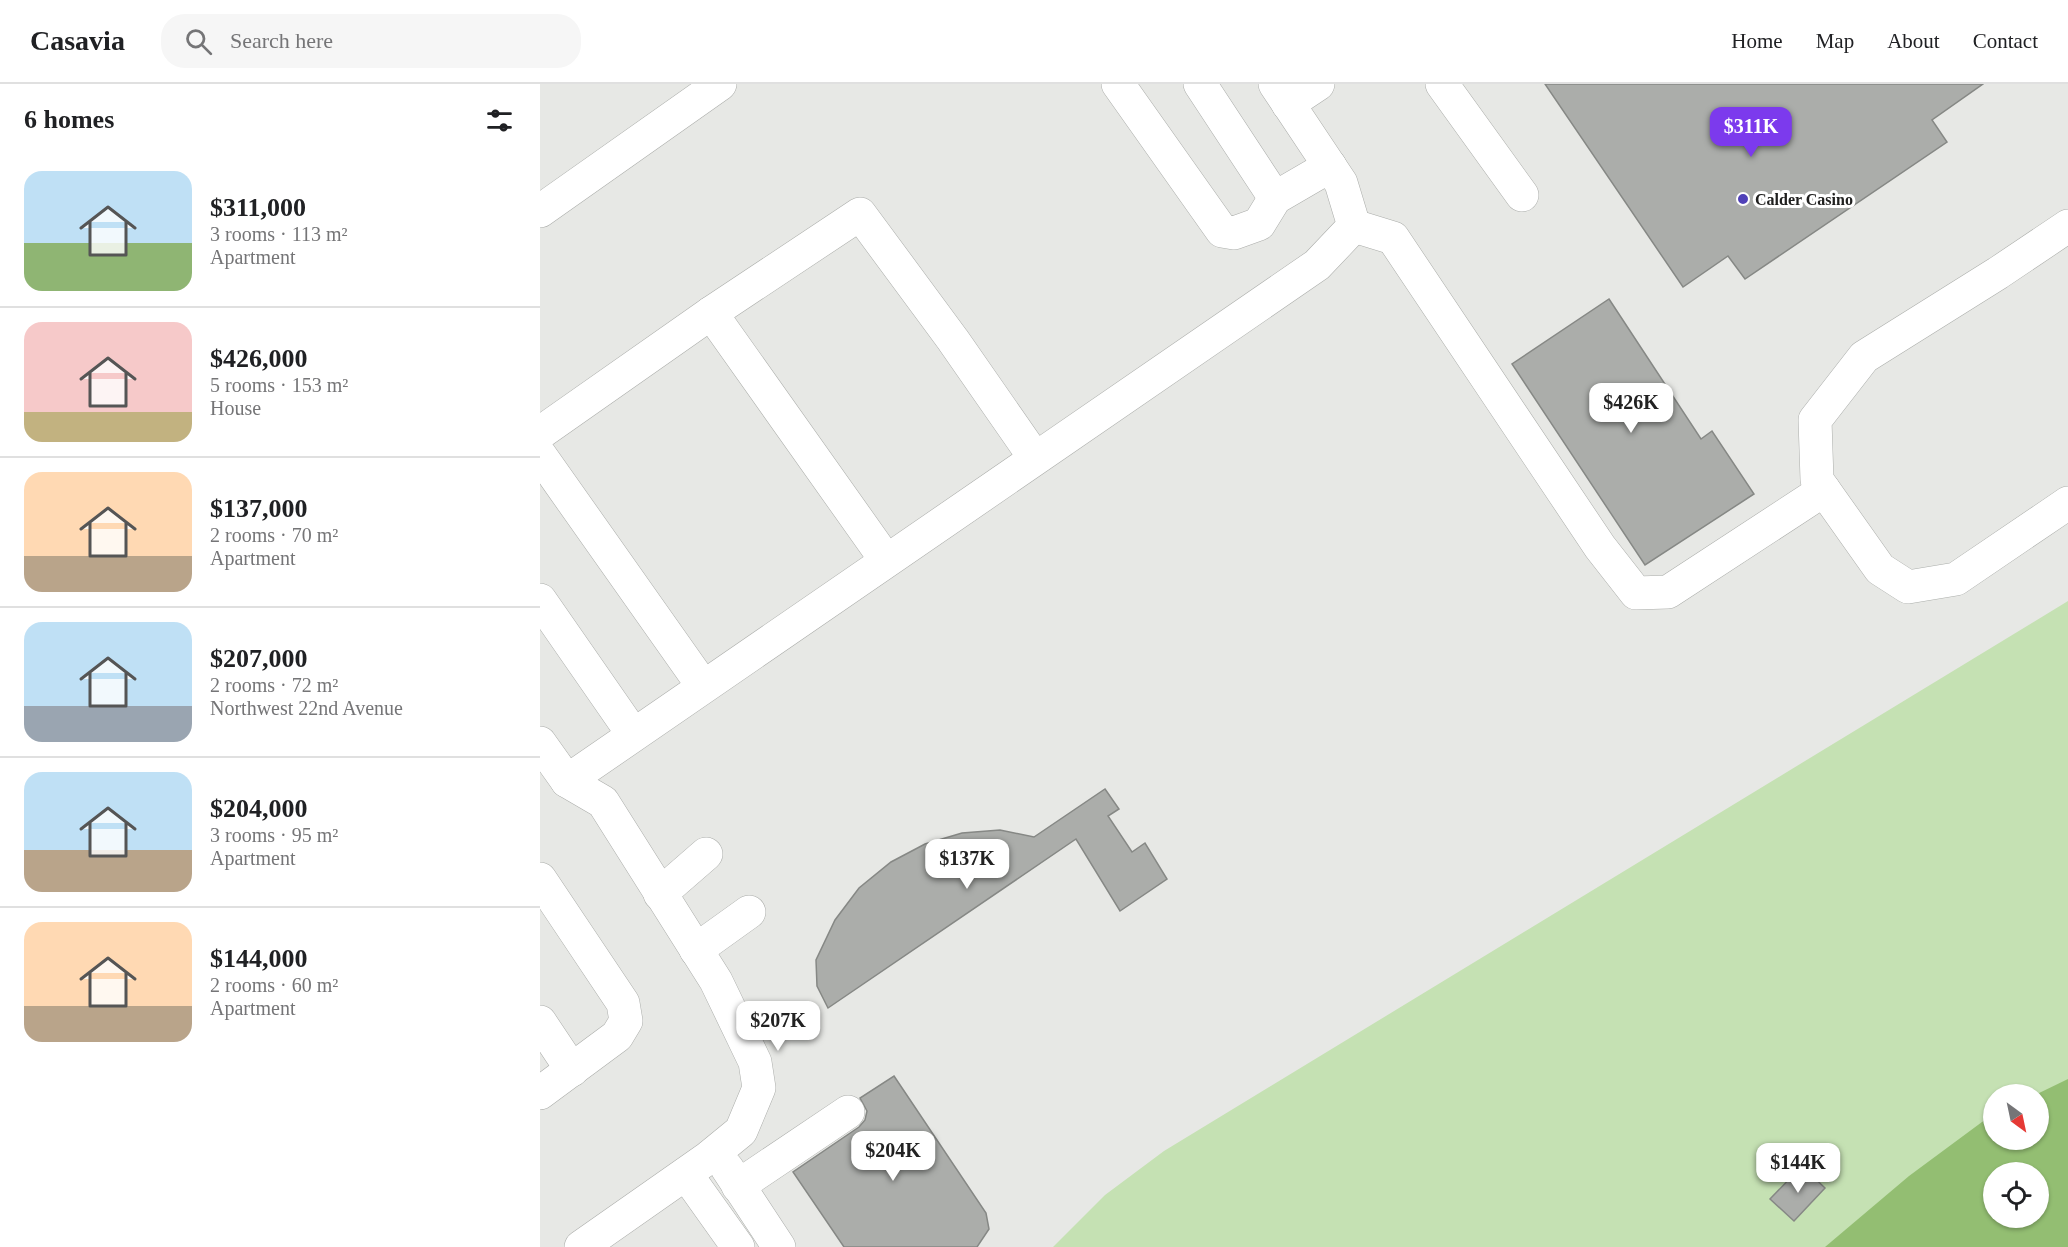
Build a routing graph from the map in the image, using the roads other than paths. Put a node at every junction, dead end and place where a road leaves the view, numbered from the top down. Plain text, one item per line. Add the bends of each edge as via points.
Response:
1 (720, 84) edge
2 (1118, 84) edge
3 (1200, 84) edge
4 (1318, 84) edge
5 (1442, 84) edge
6 (1281, 94) edge
7 (1330, 166) junction
8 (1521, 195) dead end
9 (1275, 198) junction
10 (540, 211) edge
11 (1354, 226) junction
12 (2068, 226) edge
13 (711, 313) junction
14 (540, 433) edge
15 (540, 455) edge
16 (1035, 458) junction
17 (1824, 490) junction
18 (2068, 503) edge
19 (886, 560) junction
20 (540, 600) edge
21 (703, 686) junction
22 (633, 734) junction
23 (540, 743) edge
24 (567, 781) junction
25 (706, 854) dead end
26 (540, 879) edge
27 (660, 894) junction
28 (749, 912) dead end
29 (696, 950) junction
30 (540, 1022) edge
31 (572, 1070) junction
32 (540, 1093) edge
33 (848, 1112) dead end
34 (716, 1152) junction
35 (686, 1174) junction
36 (738, 1186) junction
37 (581, 1247) edge
38 (738, 1247) edge
39 (779, 1247) edge

1 - 10 street
2 - 9 street via 1222,231 1234,233 1259,224
3 - 9 street
4 - 6 street
5 - 8 street
6 - 7 street
7 - 9 street
7 - 11 street via 1341,183
11 - 16 street via 1317,266
11 - 17 street via 1393,238 1599,548 1636,593 1668,592
12 - 17 street via 1864,357 1815,420 1817,480
13 - 14 street
13 - 16 street via 860,214
13 - 19 street
15 - 21 street
16 - 19 street
17 - 18 street via 1880,569 1908,587 1956,579
19 - 21 street
20 - 22 street
21 - 22 street
22 - 24 street
23 - 24 street
24 - 27 street via 603,802
25 - 27 street
26 - 31 street via 623,1003 626,1021 617,1036
27 - 29 street
28 - 29 street
29 - 34 street via 716,981 754,1062 759,1088 741,1131
30 - 31 street
31 - 32 street
33 - 36 street
34 - 35 street
34 - 36 street
35 - 37 street
35 - 38 street
36 - 39 street

